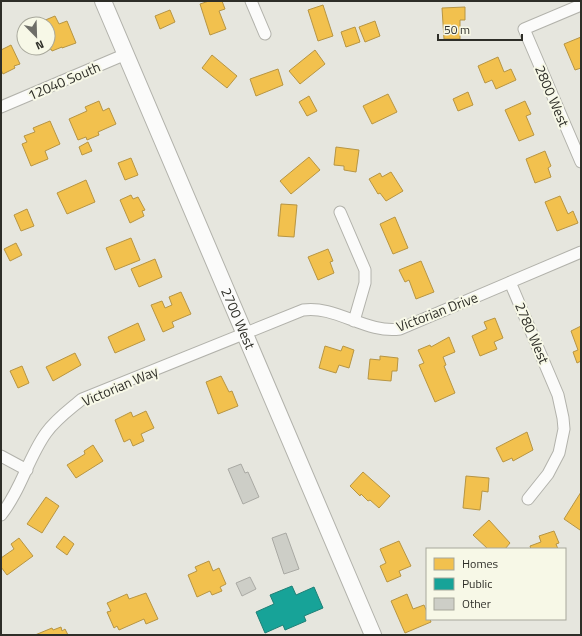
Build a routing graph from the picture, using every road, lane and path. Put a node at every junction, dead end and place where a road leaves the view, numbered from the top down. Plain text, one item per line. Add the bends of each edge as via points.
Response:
1 (103, 1) edge
2 (251, 1) edge
3 (581, 5) edge
4 (265, 34) dead end
5 (126, 54) junction
6 (1, 107) edge
7 (581, 162) edge
8 (340, 212) dead end
9 (581, 252) edge
10 (510, 282) junction
11 (354, 321) junction
12 (244, 334) junction
13 (1, 456) edge
14 (27, 470) junction
15 (528, 499) dead end
16 (1, 515) edge
17 (373, 635) edge

1 - 5 main road, 2700 West
2 - 4 street
3 - 7 street, 2800 West via 524,30
5 - 6 street, 12040 South
5 - 12 main road, 2700 West
8 - 11 street via 365,270 365,283
9 - 10 street, Victorian Drive
10 - 11 street, Victorian Drive via 400,328 385,330
10 - 15 street, 2780 West via 554,384 562,406 564,430 554,464
11 - 12 street, Victorian Drive via 310,309 296,312
12 - 14 street, Victorian Way via 82,399 61,416 46,434
12 - 17 main road, 2700 West
13 - 14 street
14 - 16 street, Victorian Way

